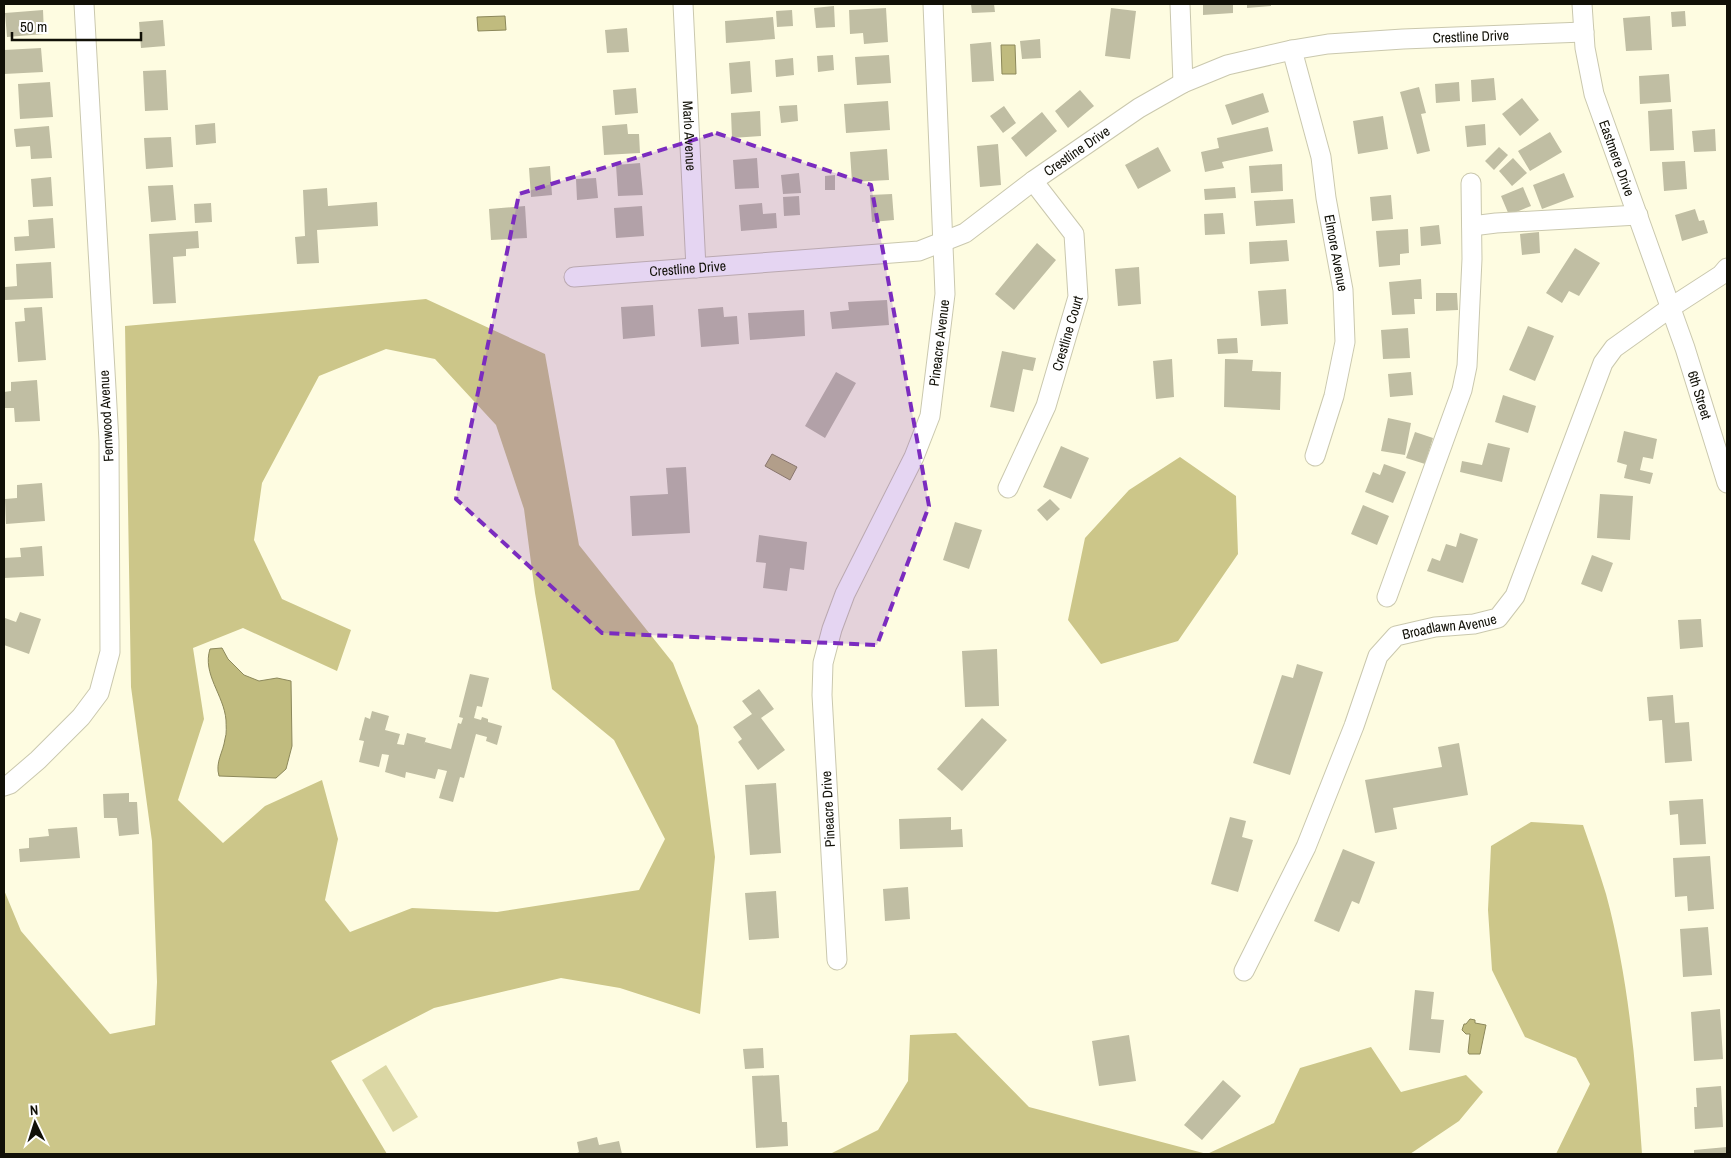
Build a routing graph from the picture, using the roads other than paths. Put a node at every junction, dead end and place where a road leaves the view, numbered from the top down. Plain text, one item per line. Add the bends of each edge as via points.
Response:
1 (84, 4) edge
2 (683, 4) edge
3 (933, 4) edge
4 (1180, 4) edge
5 (1582, 4) edge
6 (1584, 32) junction
7 (1292, 50) junction
8 (1184, 83) junction
9 (1033, 181) junction
10 (1471, 183) dead end
11 (1638, 215) junction
12 (1472, 226) junction
13 (943, 242) junction
14 (696, 268) junction
15 (1727, 268) edge
16 (574, 277) dead end
17 (1670, 308) junction
18 (1315, 456) dead end
19 (1727, 483) edge
20 (1008, 488) dead end
21 (1387, 597) dead end
22 (824, 658) joint
23 (4, 786) edge
24 (837, 960) dead end
25 (1244, 972) dead end

1 - 23 street, Fernwood Avenue via 108,442 110,652 99,693 38,760
2 - 14 street, Marlo Avenue
3 - 13 street, Pineacre Avenue
4 - 8 street
5 - 6 street, Eastmere Drive
6 - 7 street, Crestline Drive via 1403,39
6 - 11 street, Eastmere Drive via 1584,48 1594,94
7 - 8 street, Crestline Drive via 1227,65
7 - 18 street, Elmore Avenue via 1321,157 1343,290 1345,342 1334,396
8 - 9 street, Crestline Drive via 1139,108
9 - 13 street, Crestline Drive via 965,233
9 - 20 street, Crestline Court via 1074,234 1078,297 1046,406
10 - 12 street
11 - 12 street
11 - 17 street, Eastmere Drive
12 - 21 street via 1467,366 1462,390
13 - 14 street, Crestline Drive via 919,252
13 - 22 street, Pineacre Avenue via 945,294 930,416 914,457 845,594
14 - 16 street, Crestline Drive
15 - 17 street, Broadlawn Avenue
17 - 19 street, 6th Street
17 - 25 street, Broadlawn Avenue via 1614,348 1603,363 1515,596 1498,618 1396,636 1378,656 1306,846
22 - 24 street, Pineacre Drive via 822,695

